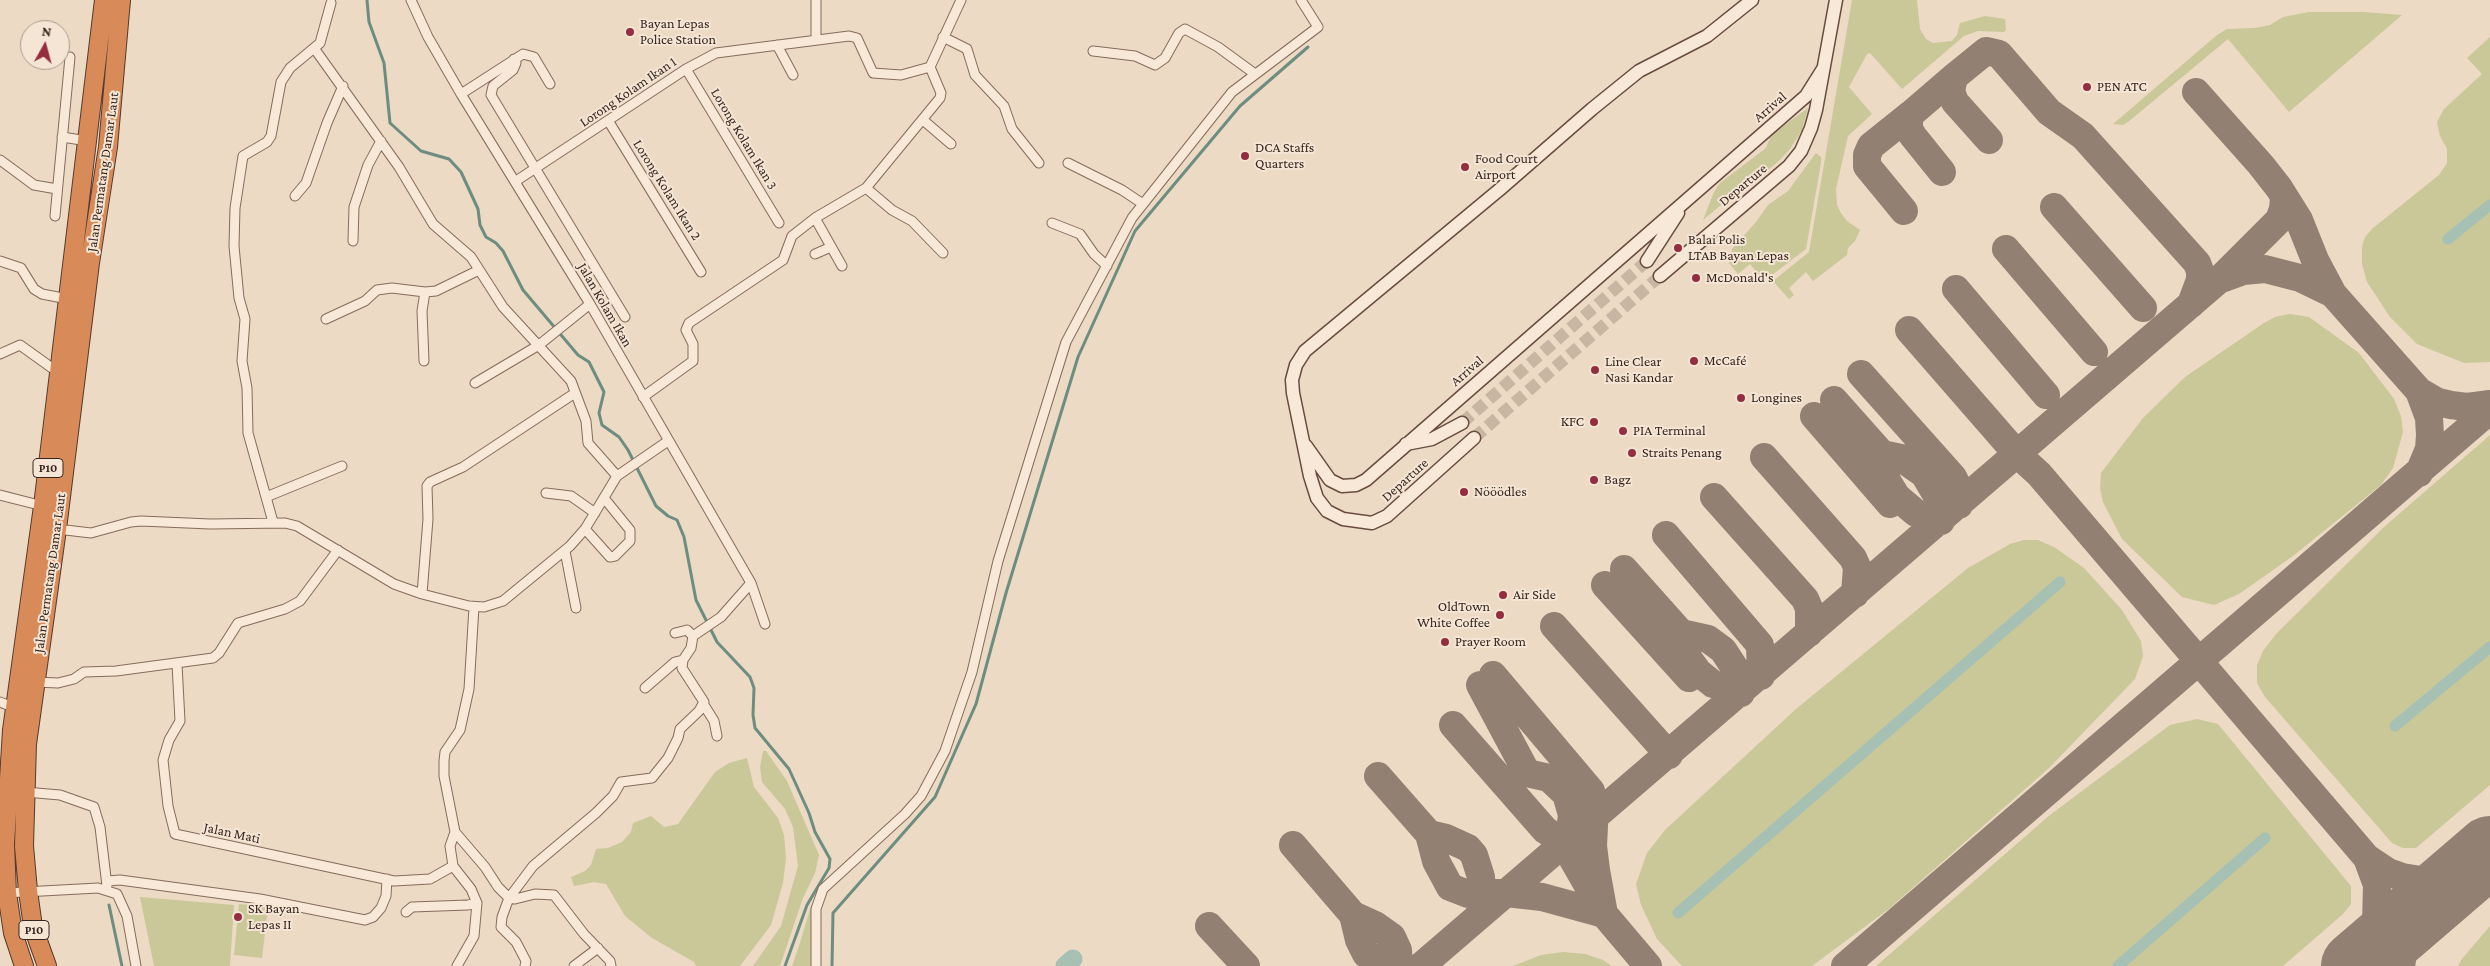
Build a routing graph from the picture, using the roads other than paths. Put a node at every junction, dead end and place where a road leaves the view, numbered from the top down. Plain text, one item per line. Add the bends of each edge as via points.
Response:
1 (816, 0) edge
2 (961, 0) edge
3 (1301, 0) edge
4 (1752, 0) edge
5 (1826, 0) edge
6 (1836, 0) edge
7 (413, 1) edge
8 (102, 2) edge
9 (123, 3) edge
10 (331, 3) dead end
11 (943, 37) junction
12 (816, 40) junction
13 (1827, 44) junction
14 (777, 45) junction
15 (314, 48) junction
16 (1093, 51) dead end
17 (514, 59) junction
18 (930, 67) junction
19 (686, 69) junction
20 (69, 70) edge
21 (1256, 74) junction
22 (793, 75) dead end
23 (550, 84) dead end
24 (343, 86) junction
25 (461, 94) junction
26 (1812, 97) junction
27 (923, 120) junction
28 (609, 122) junction
29 (62, 137) junction
30 (88, 141) junction
31 (381, 141) junction
32 (951, 144) dead end
33 (0, 160) edge
34 (1040, 163) dead end
35 (1068, 163) dead end
36 (536, 169) junction
37 (516, 181) junction
38 (57, 188) junction
39 (866, 188) junction
40 (295, 196) dead end
41 (1686, 201) junction
42 (1143, 204) junction
43 (54, 216) dead end
44 (815, 218) junction
45 (778, 223) dead end
46 (1052, 223) dead end
47 (353, 241) dead end
48 (832, 247) junction
49 (943, 252) dead end
50 (815, 254) dead end
51 (0, 261) edge
52 (1647, 261) tunnel mouth
53 (842, 266) dead end
54 (1107, 266) junction
55 (479, 270) junction
56 (701, 272) dead end
57 (1660, 276) tunnel mouth
58 (425, 292) junction
59 (68, 299) junction
60 (590, 304) junction
61 (625, 317) dead end
62 (326, 319) dead end
63 (539, 345) junction
64 (0, 354) edge
65 (424, 362) dead end
66 (58, 373) junction
67 (475, 383) dead end
68 (575, 393) junction
69 (643, 398) junction
70 (1462, 423) tunnel mouth
71 (1301, 438) junction
72 (1474, 438) tunnel mouth
73 (668, 441) junction
74 (1406, 444) junction
75 (342, 466) dead end
76 (617, 476) junction
77 (546, 493) dead end
78 (0, 495) edge
79 (266, 498) junction
80 (604, 498) junction
81 (43, 506) junction
82 (595, 513) junction
83 (273, 522) junction
84 (57, 529) junction
85 (585, 529) junction
86 (338, 550) junction
87 (565, 551) junction
88 (751, 583) junction
89 (422, 594) junction
90 (474, 607) junction
91 (576, 608) dead end
92 (765, 624) dead end
93 (675, 632) dead end
94 (693, 636) junction
95 (683, 660) junction
96 (177, 664) junction
97 (36, 682) junction
98 (645, 688) dead end
99 (7, 705) edge
100 (704, 705) junction
101 (717, 736) dead end
102 (25, 792) junction
103 (3, 796) edge
104 (456, 832) junction
105 (453, 866) junction
106 (387, 879) junction
107 (107, 885) junction
108 (28, 891) junction
109 (4, 894) edge
110 (509, 898) junction
111 (477, 903) junction
112 (406, 912) dead end
113 (598, 948) junction
114 (24, 966) edge
115 (47, 966) edge
116 (136, 966) edge
117 (457, 966) edge
118 (525, 966) edge
119 (574, 966) edge
120 (611, 966) edge
121 (816, 966) edge

1 - 12 street
2 - 11 street
3 - 21 street via 1318,27
4 - 71 street via 1707,36 1639,72 1304,351 1292,380
5 - 13 street
6 - 13 street
7 - 25 street, Jalan Kolam Ikan via 428,37
8 - 30 highway, Jalan Permatang Damar Laut / P10
9 - 84 highway, Jalan Permatang Damar Laut / P10 via 109,138
10 - 15 street via 323,35
11 - 18 street
11 - 34 street via 967,49 975,75 1004,106 1012,129
12 - 14 street, Lorong Kolam Ikan 1
12 - 18 street, Lorong Kolam Ikan 1 via 856,38 873,73 901,75
13 - 26 street, Departure
14 - 19 street, Lorong Kolam Ikan 1 via 716,53
14 - 22 street
15 - 24 street
15 - 79 street via 290,68 281,82 271,136 267,142 243,156 235,208 234,246 239,298 245,319 242,361 247,388 248,433
16 - 21 street via 1134,56 1155,65 1165,58 1185,29
17 - 23 street via 523,54 534,57
17 - 25 street
17 - 36 street via 513,70 492,86 491,95
18 - 27 street via 941,95
19 - 28 street, Lorong Kolam Ikan 1
19 - 45 street, Lorong Kolam Ikan 3
20 - 29 street
21 - 42 street via 1232,92
24 - 31 street
24 - 40 street via 306,183
25 - 37 street, Jalan Kolam Ikan
26 - 41 street, Arrival
26 - 57 street, Departure via 1812,128 1789,166
27 - 32 street
27 - 39 street
28 - 36 street, Lorong Kolam Ikan 1
28 - 56 street, Lorong Kolam Ikan 2
29 - 30 street
29 - 38 street
30 - 59 highway, Jalan Permatang Damar Laut / P10
31 - 47 street via 368,165 354,207
31 - 55 street via 433,224 464,250
33 - 38 street via 34,185
35 - 42 street
36 - 37 street, Lorong Kolam Ikan 1
36 - 61 street
37 - 60 street, Jalan Kolam Ikan
38 - 43 street
39 - 44 street
39 - 49 street via 892,210 912,220
41 - 52 street, Arrival
41 - 74 street, Arrival
42 - 54 street
44 - 48 street
44 - 69 street via 792,236 783,260 689,323 686,330 693,344 693,361
46 - 54 street via 1080,234
48 - 50 street
48 - 53 street
51 - 59 street via 21,268 34,289 42,294
54 - 121 street via 1066,342 998,561 972,672 945,751 921,796 823,889 816,909
55 - 58 street via 446,288
55 - 63 street via 503,307
58 - 62 street via 392,288 377,290 365,301
58 - 65 street via 422,311
59 - 66 highway, Jalan Permatang Damar Laut / P10
60 - 63 street
60 - 69 street, Jalan Kolam Ikan
63 - 67 street
63 - 68 street via 571,381
64 - 66 street via 20,346
66 - 81 highway, Jalan Permatang Damar Laut / P10
68 - 76 street via 586,421 588,443
68 - 89 street via 463,467 430,482
69 - 73 street, Jalan Kolam Ikan
70 - 74 street via 1432,439
71 - 72 street, Departure via 1317,498 1327,511 1343,519 1372,522 1387,516 1403,503
71 - 74 street, Arrival via 1330,480 1342,486 1366,480
73 - 76 street
73 - 88 street, Jalan Kolam Ikan
75 - 79 street
76 - 80 street
77 - 82 street via 571,496
78 - 81 street
79 - 83 street
80 - 82 street
80 - 85 street via 630,530 630,541 610,557
81 - 99 highway, Jalan Permatang Damar Laut / P10
82 - 85 street
83 - 84 street via 131,522 91,533
83 - 86 street via 297,526
84 - 97 highway, Jalan Permatang Damar Laut / P10
85 - 87 street
86 - 89 street via 394,584
86 - 96 street via 300,601 285,609 238,623 213,658
87 - 90 street via 503,601
87 - 91 street
88 - 92 street, Jalan Kolam Ikan
88 - 94 street via 715,621
89 - 90 street
90 - 104 street via 469,689 460,730 445,752 444,761
93 - 94 street via 686,630
94 - 95 street via 691,648
95 - 98 street via 675,662
95 - 100 street via 682,668 704,700
96 - 97 street via 84,672 74,679 58,683
96 - 106 street, Jalan Mati via 180,721 163,760 174,834
97 - 102 highway, Jalan Permatang Damar Laut / P10 via 27,744
99 - 103 highway, Jalan Permatang Damar Laut / P10
100 - 101 street via 714,721
100 - 110 street via 680,729 672,751 652,778 621,782 613,796 596,813 533,866
102 - 107 street via 60,795 94,806 100,827
102 - 108 highway, Jalan Permatang Damar Laut / P10 via 24,846
103 - 109 highway, Jalan Permatang Damar Laut / P10
104 - 105 street via 450,846
104 - 110 street
105 - 106 street, Jalan Mati via 430,878
105 - 111 street via 472,889
106 - 107 street via 381,908 365,920 260,899 120,880
107 - 108 street
107 - 116 street via 125,908
108 - 109 street
108 - 115 highway, Jalan Permatang Damar Laut / P10 via 33,927
109 - 114 highway, Jalan Permatang Damar Laut / P10
110 - 113 street via 554,895
110 - 118 street via 501,927 516,942 526,961
111 - 112 street via 412,907
111 - 117 street via 474,936
113 - 119 street
113 - 120 street

